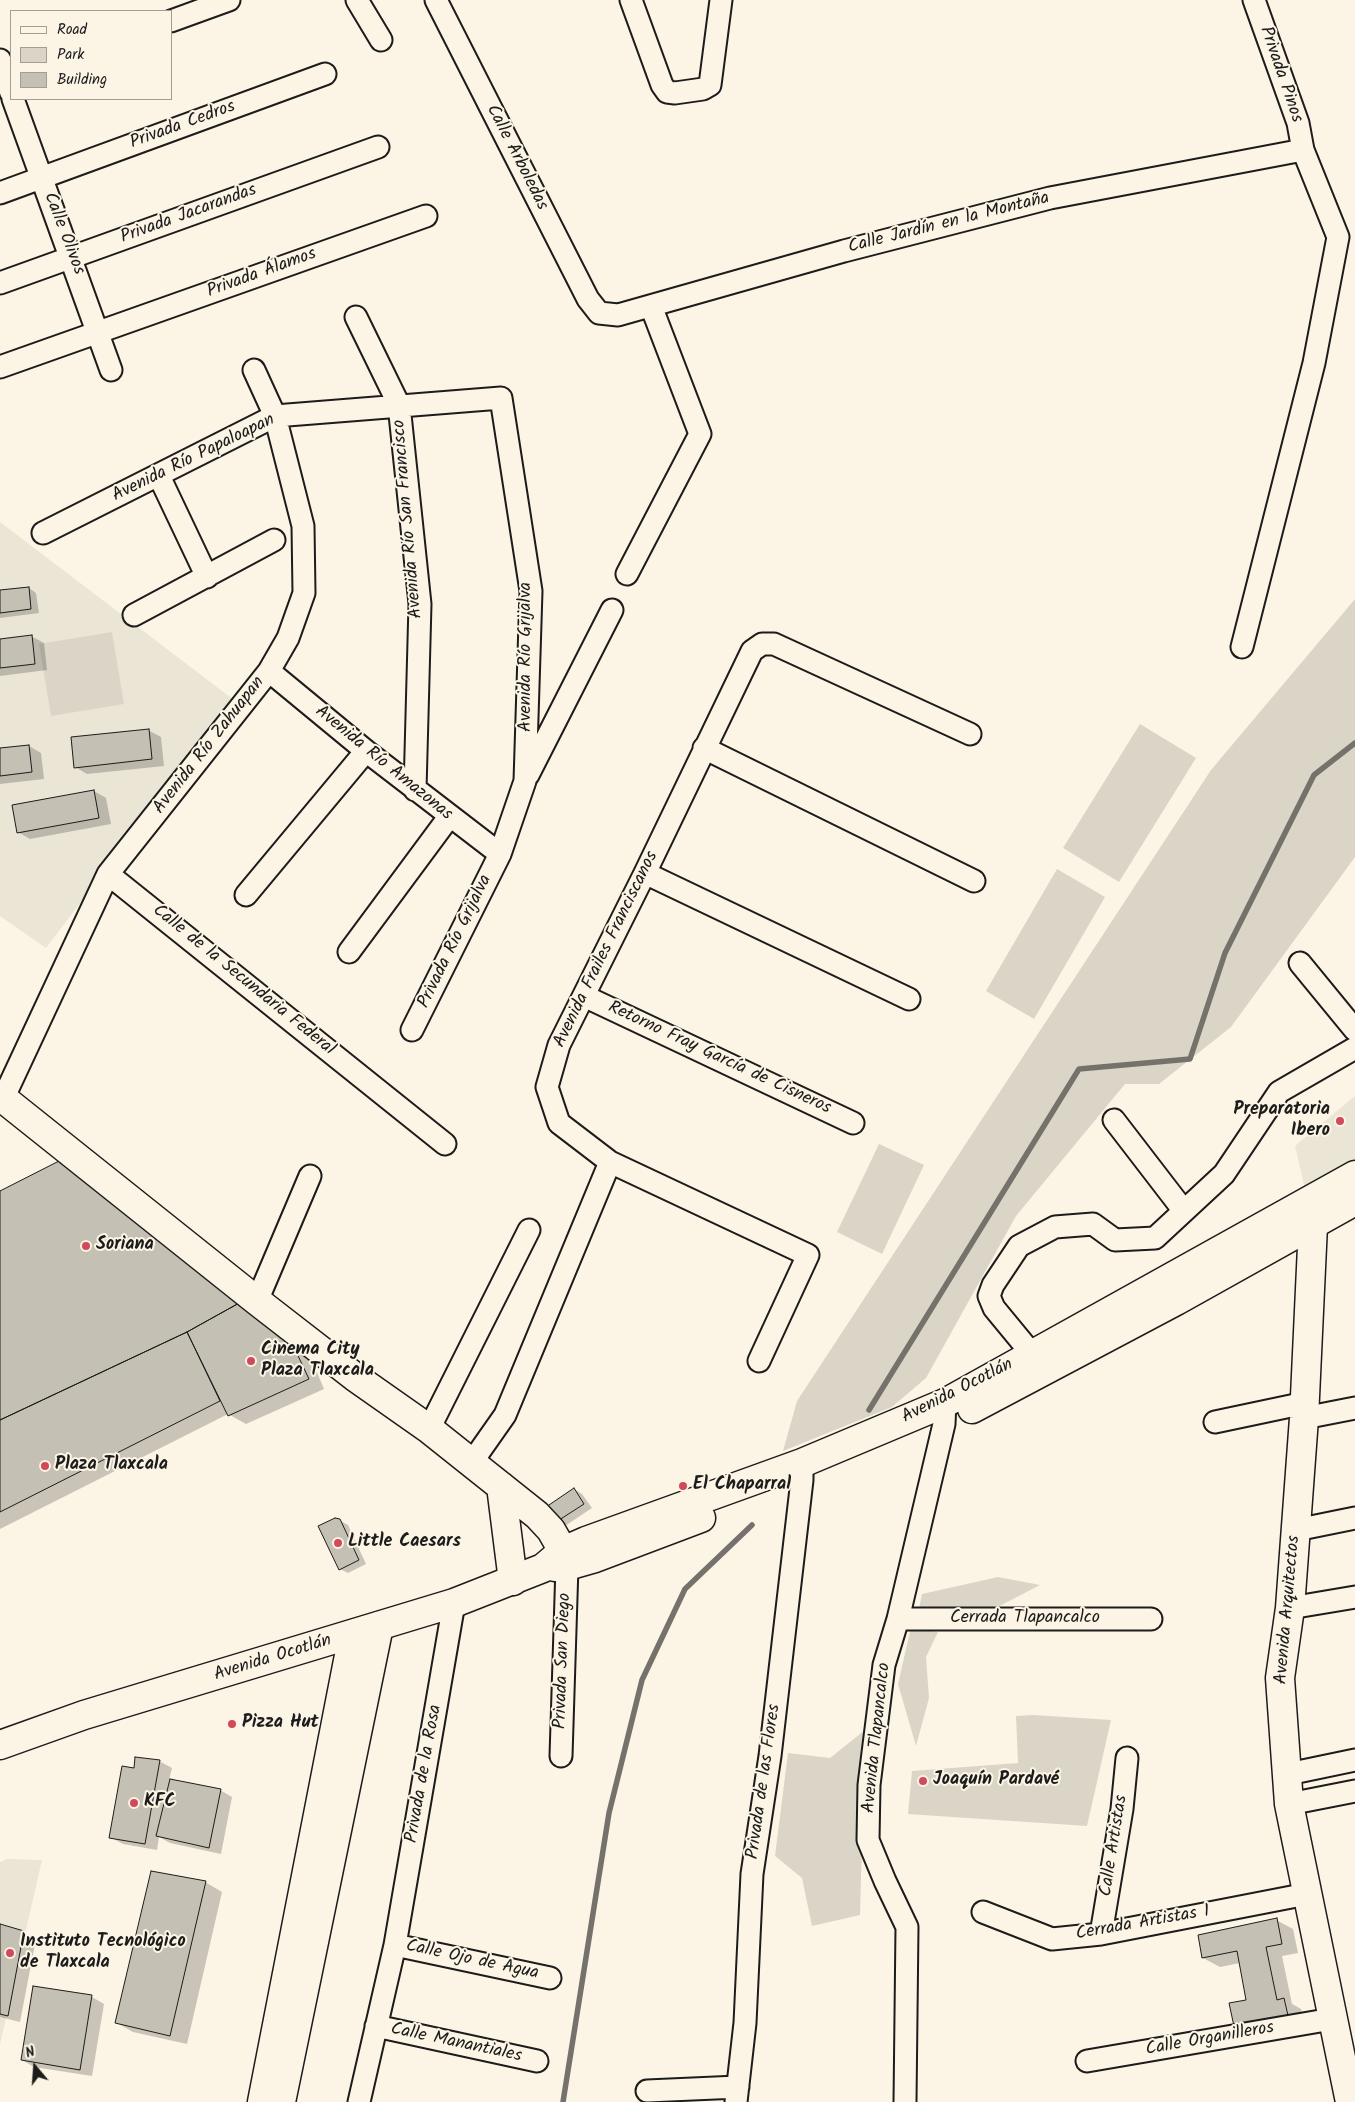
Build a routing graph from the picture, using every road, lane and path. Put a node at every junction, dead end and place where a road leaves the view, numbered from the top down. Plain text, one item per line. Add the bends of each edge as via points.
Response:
1 (229, 0) edge
2 (357, 0) edge
3 (436, 0) edge
4 (631, 0) edge
5 (722, 0) edge
6 (1254, 0) edge
7 (172, 21) edge
8 (381, 40) dead end
9 (0, 60) edge
10 (325, 74) dead end
11 (9, 87) edge
12 (14, 100) edge
13 (378, 147) dead end
14 (1303, 150) junction
15 (41, 178) junction
16 (0, 193) edge
17 (426, 216) dead end
18 (72, 257) junction
19 (0, 283) edge
20 (651, 306) junction
21 (599, 314) joint
22 (356, 317) dead end
23 (99, 332) junction
24 (0, 367) edge
25 (111, 370) dead end
26 (254, 370) dead end
27 (501, 398) joint
28 (398, 404) junction
29 (275, 416) junction
30 (159, 476) junction
31 (43, 533) dead end
32 (274, 540) dead end
33 (627, 574) dead end
34 (207, 577) junction
35 (612, 610) dead end
36 (134, 615) dead end
37 (1242, 647) dead end
38 (269, 671) junction
39 (970, 734) dead end
40 (704, 748) junction
41 (366, 751) junction
42 (525, 781) junction
43 (415, 790) junction
44 (449, 817) junction
45 (500, 854) junction
46 (645, 873) junction
47 (108, 874) junction
48 (974, 881) dead end
49 (246, 895) dead end
50 (349, 952) dead end
51 (1300, 963) dead end
52 (584, 996) junction
53 (909, 999) dead end
54 (412, 1030) dead end
55 (1355, 1030) edge
56 (1355, 1048) edge
57 (1, 1098) edge
58 (1114, 1120) dead end
59 (853, 1123) dead end
60 (445, 1144) dead end
61 (610, 1162) junction
62 (1355, 1174) edge
63 (310, 1176) dead end
64 (1355, 1201) edge
65 (1184, 1211) junction
66 (1310, 1214) junction
67 (529, 1230) dead end
68 (257, 1301) junction
69 (759, 1361) dead end
70 (1039, 1362) junction
71 (1355, 1408) edge
72 (1304, 1411) junction
73 (944, 1414) junction
74 (1215, 1422) dead end
75 (429, 1428) junction
76 (472, 1462) junction
77 (802, 1471) junction
78 (501, 1486) junction
79 (1355, 1518) edge
80 (1296, 1530) junction
81 (558, 1561) junction
82 (513, 1581) junction
83 (1355, 1596) edge
84 (454, 1603) junction
85 (1290, 1608) junction
86 (1151, 1619) dead end
87 (898, 1620) junction
88 (379, 1626) junction
89 (353, 1635) junction
90 (0, 1745) edge
91 (561, 1756) dead end
92 (1127, 1758) dead end
93 (1355, 1760) edge
94 (1288, 1774) junction
95 (1355, 1791) edge
96 (1290, 1804) junction
97 (1307, 1894) junction
98 (983, 1912) dead end
99 (1101, 1934) junction
100 (395, 1945) junction
101 (550, 1978) dead end
102 (1332, 2019) junction
103 (376, 2026) junction
104 (537, 2061) dead end
105 (1087, 2061) dead end
106 (647, 2090) dead end
107 (737, 2094) edge
108 (262, 2102) edge
109 (281, 2102) edge
110 (359, 2102) edge
111 (905, 2102) edge
112 (1350, 2102) edge

1 - 7 street
2 - 8 street
3 - 21 street, Calle Arboledas via 588,299
4 - 5 street via 662,85 667,92 675,94 710,85
6 - 14 street, Privada Pinos via 1298,123
9 - 11 street, Calle Olivos
10 - 15 street, Privada Cedros
12 - 15 street, Calle Olivos
13 - 18 street, Privada Jacarandas
14 - 20 street, Calle Jardín en la Montaña via 1050,198 844,251
14 - 37 street, Privada Pinos via 1338,237 1314,364
15 - 16 street, Privada Cedros
15 - 18 street, Calle Olivos
17 - 23 street, Privada Álamos
18 - 19 street, Privada Jacarandas
18 - 23 street, Calle Olivos
20 - 21 street, Calle Jardín en la Montaña via 618,315
20 - 33 street via 700,434
22 - 28 street, Avenida Río San Francisco
23 - 24 street, Privada Álamos
23 - 25 street, Calle Olivos
26 - 29 street, Avenida Río Zahuapan
27 - 28 street, Avenida Río Papaloapan
27 - 42 street, Avenida Río Grijalva via 531,591
28 - 29 street, Avenida Río Papaloapan
28 - 43 street, Avenida Río San Francisco via 420,604
29 - 30 street, Avenida Río Papaloapan
29 - 38 street, Avenida Río Zahuapan via 303,526 304,594 288,638
30 - 31 street, Avenida Río Papaloapan
30 - 34 street
32 - 34 street
34 - 36 street
35 - 42 street
38 - 41 street, Avenida Río Amazonas
38 - 47 street, Avenida Río Zahuapan
39 - 40 street, Avenida Frailes Franciscanos via 774,644 762,644 752,651
40 - 46 street, Avenida Frailes Franciscanos
40 - 48 street
41 - 43 street, Avenida Río Amazonas
41 - 49 street
42 - 45 street, Avenida Río Grijalva
43 - 44 street, Avenida Río Amazonas
44 - 45 street, Avenida Río Amazonas
44 - 50 street
45 - 54 street, Privada Río Grijalva
46 - 52 street, Avenida Frailes Franciscanos
46 - 53 street
47 - 57 street, Avenida Río Zahuapan
47 - 60 street, Calle de la Secundaria Federal
51 - 55 street
52 - 59 street, Retorno Fray García de Cisneros
52 - 61 street, Avenida Frailes Franciscanos via 559,1045 547,1087 559,1123
56 - 65 street via 1278,1092 1224,1174
57 - 68 main road
58 - 65 street
61 - 69 street, Avenida Frailes Franciscanos via 808,1255
61 - 76 street via 505,1415
62 - 66 main road, Avenida Ocotlán
63 - 68 street
64 - 66 main road, Avenida Ocotlán
65 - 70 street via 1155,1238 1115,1240 1093,1224 1055,1227 1019,1246 989,1296 994,1308
66 - 70 main road, Avenida Ocotlán
66 - 72 main road, Avenida Arquitectos
67 - 75 street
68 - 75 main road via 355,1377
70 - 73 main road, Avenida Ocotlán
71 - 72 street
72 - 74 street
72 - 80 main road, Avenida Arquitectos
73 - 77 main road, Avenida Ocotlán
73 - 87 street, Avenida Tlapancalco
75 - 76 main road
76 - 78 main road
77 - 81 main road, Avenida Ocotlán via 624,1526
77 - 107 street, Privada de las Flores via 770,1756 752,1874 745,2023
78 - 81 main road via 551,1530
78 - 82 main road
79 - 80 street
80 - 85 main road, Avenida Arquitectos
81 - 82 main road, Avenida Ocotlán
81 - 91 street, Privada San Diego
82 - 84 main road, Avenida Ocotlán
83 - 85 street
84 - 88 main road, Avenida Ocotlán
84 - 100 street, Privada de la Rosa
85 - 94 main road, Avenida Arquitectos via 1280,1678
86 - 87 street, Cerrada Tlapancalco
87 - 111 street, Avenida Tlapancalco via 879,1691 869,1785 868,1840 907,1927
88 - 89 main road, Avenida Ocotlán
88 - 109 main road
89 - 90 main road, Avenida Ocotlán via 84,1715
89 - 108 main road
92 - 99 street, Calle Artistas via 1122,1809
93 - 94 street
94 - 96 main road, Avenida Arquitectos
95 - 96 street
96 - 97 main road, Avenida Arquitectos
97 - 99 street, Cerrada Artistas 1
97 - 102 main road, Avenida Arquitectos
98 - 99 street, Cerrada Artistas 1 via 1052,1939
100 - 101 street, Calle Ojo de Agua
100 - 103 street, Privada de la Rosa
102 - 105 street, Calle Organilleros
102 - 112 main road, Avenida Arquitectos
103 - 104 street, Calle Manantiales
103 - 110 street, Privada de la Rosa
106 - 107 street

